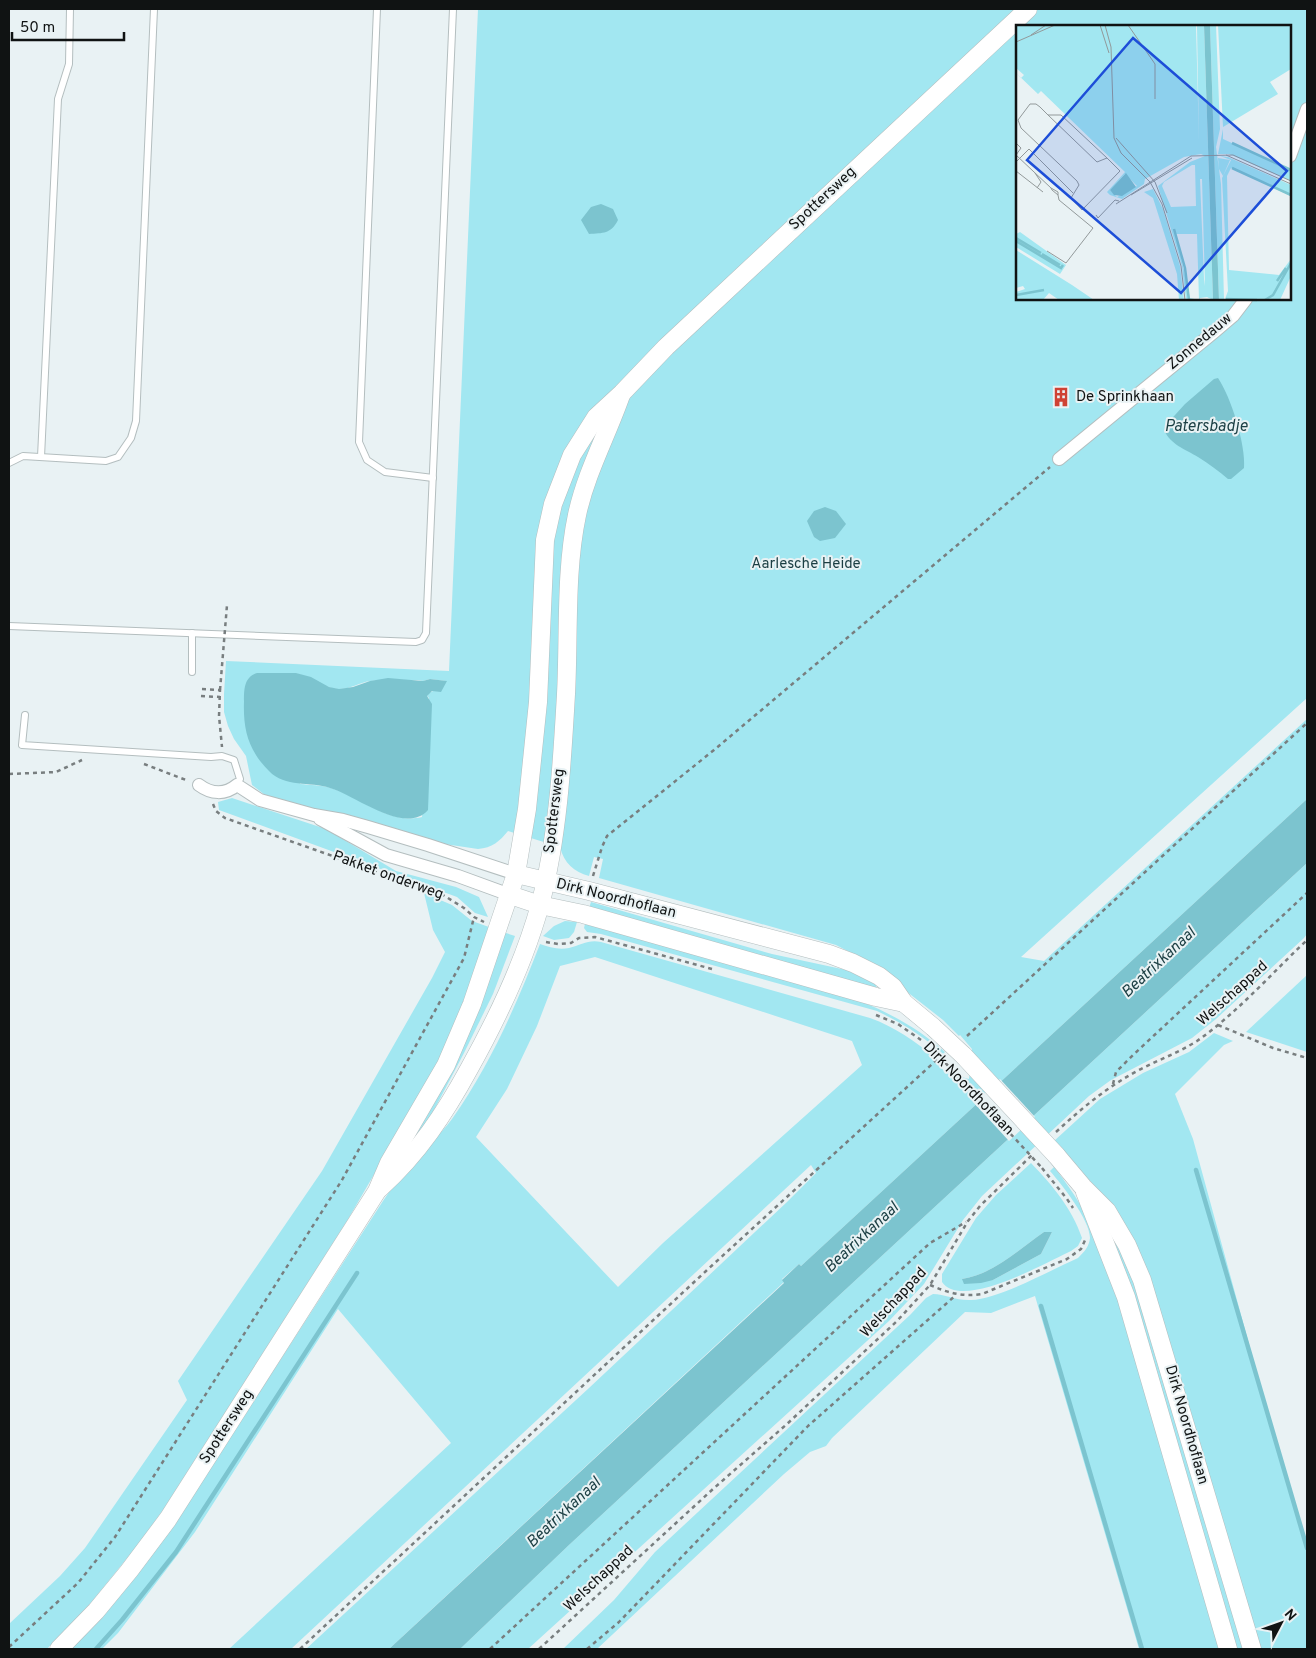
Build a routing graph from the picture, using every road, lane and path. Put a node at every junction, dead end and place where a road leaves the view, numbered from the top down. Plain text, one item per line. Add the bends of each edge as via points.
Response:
1 (70, 9) edge
2 (154, 9) edge
3 (377, 9) edge
4 (453, 9) edge
5 (1028, 9) edge
6 (1307, 109) edge
7 (1291, 153) edge
8 (1245, 300) edge
9 (622, 392) junction
10 (41, 457) junction
11 (1059, 459) joint
12 (9, 463) edge
13 (433, 478) junction
14 (227, 605) dead end
15 (9, 626) edge
16 (192, 633) junction
17 (192, 672) dead end
18 (202, 689) dead end
19 (220, 690) junction
20 (202, 696) dead end
21 (220, 697) junction
22 (25, 714) dead end
23 (1307, 722) edge
24 (222, 756) junction
25 (89, 760) dead end
26 (140, 763) dead end
27 (9, 774) edge
28 (237, 786) junction
29 (203, 788) junction
30 (314, 815) junction
31 (607, 836) dead end
32 (516, 874) junction
33 (546, 881) junction
34 (1307, 893) edge
35 (510, 895) junction
36 (540, 905) junction
37 (474, 917) junction
38 (498, 928) junction
39 (530, 936) junction
40 (1307, 940) edge
41 (716, 970) dead end
42 (904, 1003) junction
43 (872, 1014) dead end
44 (1218, 1025) junction
45 (924, 1042) dead end
46 (934, 1052) dead end
47 (959, 1052) junction
48 (939, 1057) junction
49 (1307, 1058) edge
50 (1112, 1085) junction
51 (1055, 1133) dead end
52 (1035, 1152) dead end
53 (1083, 1187) junction
54 (377, 1191) junction
55 (1076, 1214) dead end
56 (968, 1221) junction
57 (1086, 1236) dead end
58 (930, 1285) junction
59 (956, 1295) junction
60 (9, 1647) edge
61 (59, 1649) edge
62 (300, 1649) edge
63 (490, 1649) edge
64 (539, 1649) edge
65 (587, 1649) edge
66 (1228, 1649) edge
67 (1252, 1649) edge

1 - 10 lane via 68,64 58,99
2 - 10 lane via 136,420 131,438 118,457 106,461
3 - 13 lane via 359,442 367,460 385,472
4 - 13 lane
5 - 9 main road, Spottersweg via 673,340
6 - 7 street
8 - 11 street, Zonnedauw via 1233,316
9 - 32 main road, Spottersweg via 596,417 572,455 553,504 545,540 538,702 527,809
9 - 33 main road, Spottersweg via 610,429 590,472 577,516 570,571 558,809
10 - 12 lane via 22,456
11 - 31 path
13 - 16 lane via 426,633 422,640
14 - 19 path, bridge
15 - 16 lane
16 - 17 lane
18 - 19 path
19 - 21 path
20 - 21 path
21 - 24 path
22 - 24 lane via 22,745
23 - 47 path
24 - 28 lane via 234,760 240,779
25 - 27 path via 80,760 56,772
26 - 29 path
28 - 29 street via 222,792
28 - 30 street, Pakket onderweg via 260,800
29 - 37 path, Pakket onderweg via 216,811 225,818 443,895
30 - 32 street, Pakket onderweg via 360,824
30 - 35 street, Pakket onderweg via 386,855
32 - 33 main road, Dirk Noordhoflaan
32 - 35 main road, Spottersweg
33 - 36 main road, Spottersweg
33 - 42 main road, Dirk Noordhoflaan via 853,962 893,987
34 - 50 path via 1133,1055 1116,1072
35 - 36 main road, Dirk Noordhoflaan
35 - 38 main road, Spottersweg
36 - 39 main road, Spottersweg
36 - 42 main road, Dirk Noordhoflaan
37 - 38 path, Pakket onderweg
37 - 60 path via 464,958 342,1180 152,1479 115,1537 78,1582
38 - 54 main road, Spottersweg via 472,1004 446,1065 388,1164
39 - 41 path via 558,944 595,937
39 - 54 main road, Spottersweg via 496,1022 448,1108 398,1172
40 - 44 path, Welschappad
42 - 47 main road, Dirk Noordhoflaan
43 - 45 path, Dirk Noordhoflaan via 898,1024
44 - 49 path
44 - 50 path, Welschappad via 1175,1054
46 - 48 path, Dirk Noordhoflaan
47 - 48 path
47 - 53 main road, Dirk Noordhoflaan, bridge
48 - 55 path, Dirk Noordhoflaan, bridge via 1042,1168
48 - 62 path
50 - 51 path, Welschappad
52 - 56 path, Welschappad
53 - 66 main road, Dirk Noordhoflaan via 1126,1297
53 - 67 main road, Dirk Noordhoflaan via 1107,1211 1142,1280
54 - 61 main road, Spottersweg via 168,1519 96,1611
56 - 58 path, Welschappad
56 - 63 path via 930,1243
57 - 59 path via 1081,1249 1067,1259 982,1294
58 - 59 path
58 - 64 path, Welschappad via 787,1424
59 - 65 path via 808,1426 619,1622

